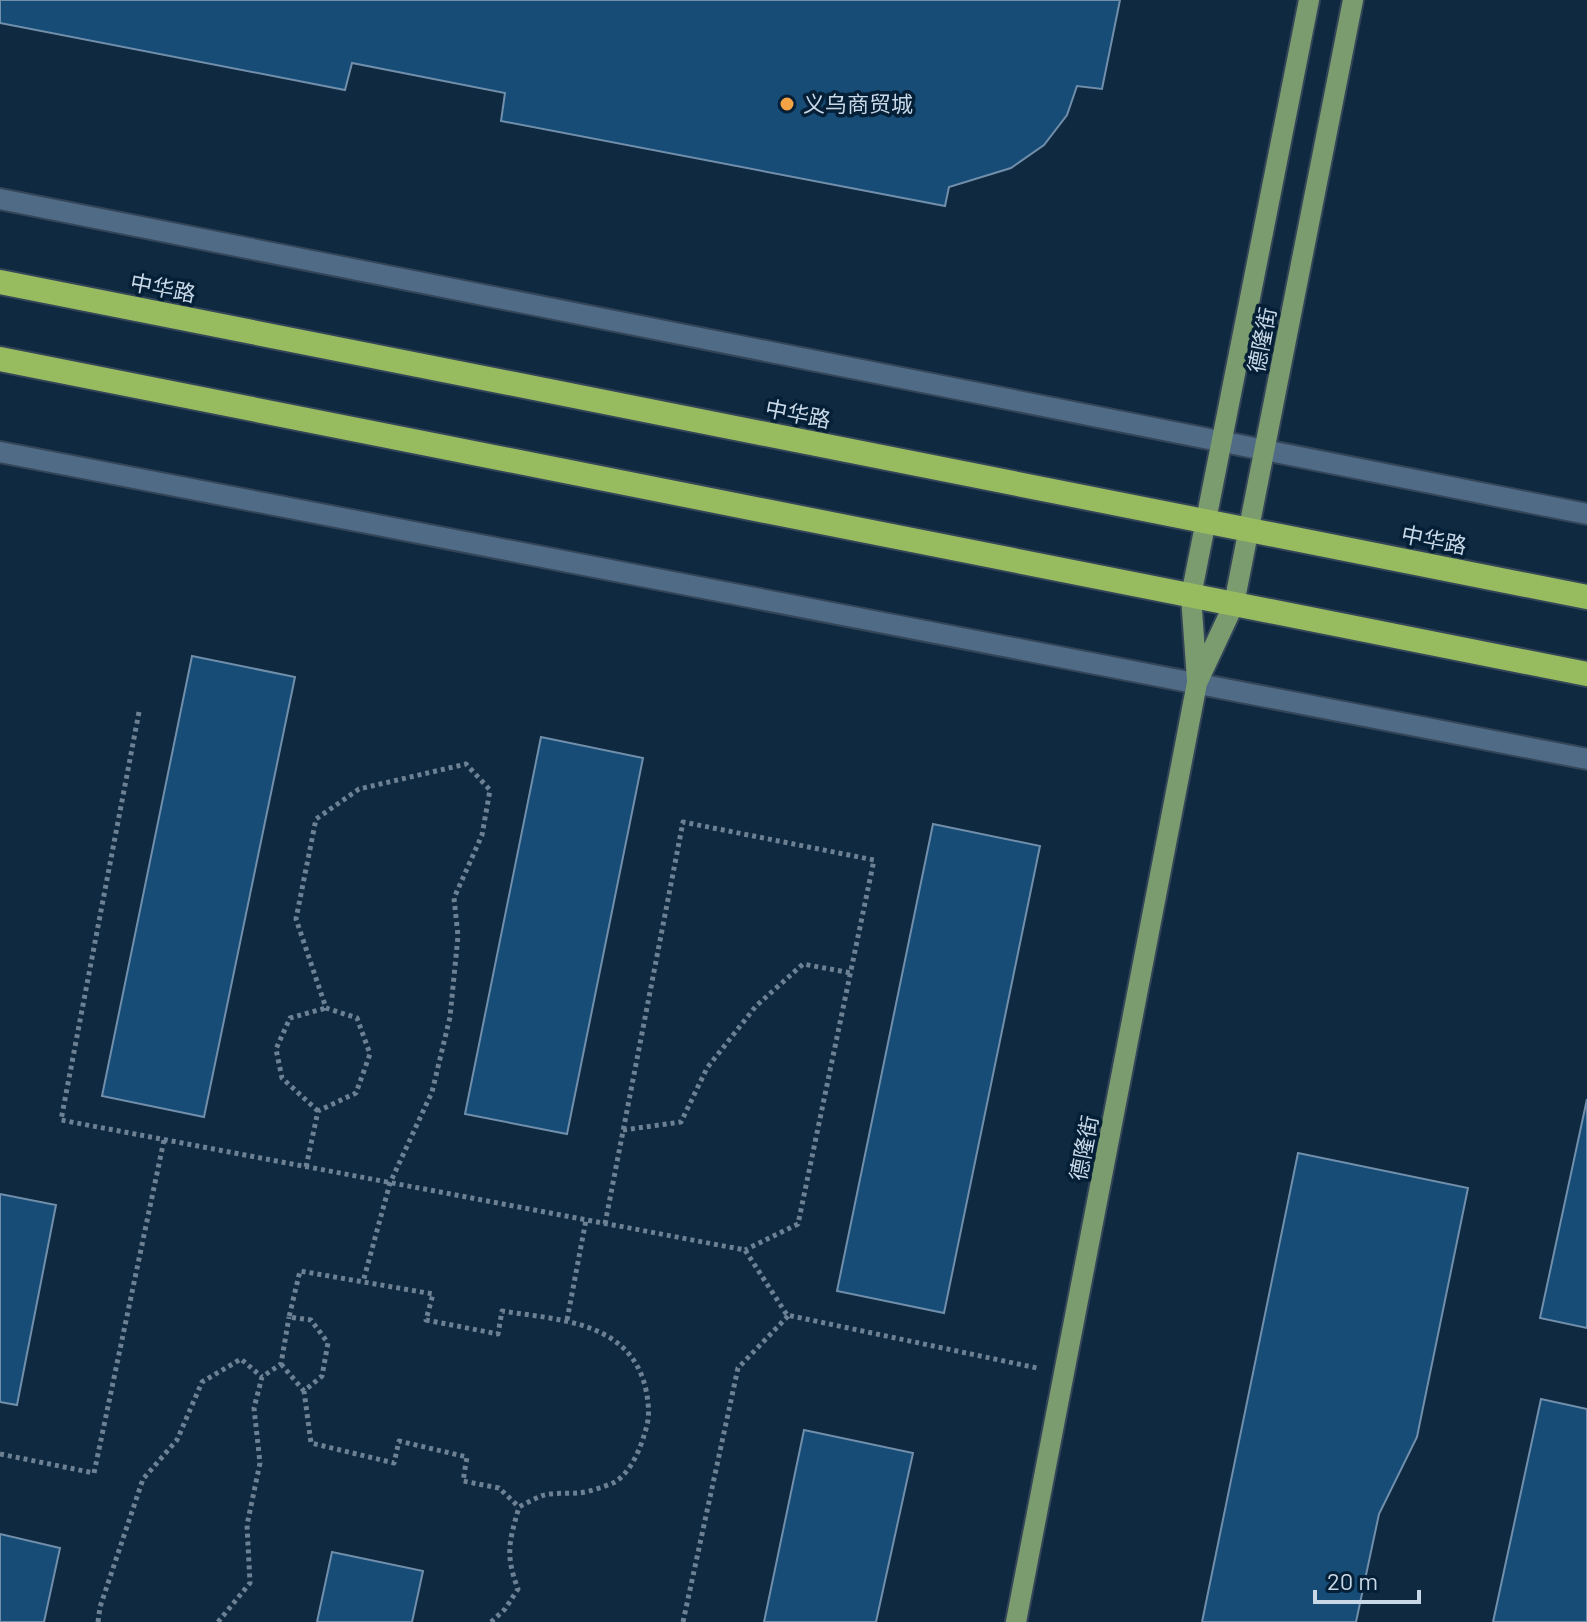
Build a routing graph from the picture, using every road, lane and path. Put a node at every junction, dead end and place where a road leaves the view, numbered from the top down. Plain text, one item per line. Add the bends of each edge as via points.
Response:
1 (1309, 0) edge
2 (1353, 0) edge
3 (0, 199) edge
4 (0, 282) edge
5 (0, 359) edge
6 (1221, 442) junction
7 (1264, 450) junction
8 (0, 452) edge
9 (1587, 514) edge
10 (1205, 521) junction
11 (1248, 530) junction
12 (1191, 596) junction
13 (1587, 597) edge
14 (1234, 604) junction
15 (1587, 674) edge
16 (1197, 683) junction
17 (139, 712) dead end
18 (1587, 759) edge
19 (851, 973) junction
20 (326, 1008) junction
21 (318, 1111) junction
22 (623, 1130) junction
23 (164, 1140) junction
24 (306, 1167) junction
25 (390, 1183) junction
26 (586, 1220) junction
27 (605, 1224) junction
28 (745, 1250) junction
29 (363, 1282) junction
30 (788, 1316) junction
31 (289, 1317) junction
32 (567, 1320) junction
33 (281, 1364) junction
34 (1065, 1374) junction
35 (262, 1377) junction
36 (304, 1391) junction
37 (0, 1454) edge
38 (519, 1507) junction
39 (98, 1622) edge
40 (218, 1622) edge
41 (491, 1622) edge
42 (683, 1622) edge
43 (1016, 1622) edge

1 - 6 main road, 德隆街
2 - 7 main road, 德隆街
3 - 6 street
4 - 10 highway, 中华路
5 - 12 highway
6 - 7 street
6 - 10 main road, 德隆街
7 - 9 street
7 - 11 main road, 德隆街
8 - 16 street
10 - 11 highway, 中华路
10 - 12 main road, 德隆街
11 - 13 highway, 中华路
11 - 14 main road, 德隆街
12 - 14 highway
12 - 16 main road, 德隆街
14 - 15 highway
14 - 16 main road, 德隆街
16 - 18 street
16 - 34 main road, 德隆街
17 - 23 path via 61,1120
19 - 22 path via 803,964 756,1006 707,1068 681,1122
19 - 22 path via 874,860 683,822
19 - 28 path via 798,1224
20 - 21 path via 290,1018 276,1049 282,1078
20 - 21 path via 357,1018 370,1054 356,1093
20 - 25 path via 296,919 316,819 359,789 466,764 490,790 482,835 454,898 458,936 450,1017 432,1092
21 - 24 path
22 - 27 path
23 - 24 path
23 - 37 path via 94,1473
24 - 25 path
25 - 26 path
25 - 29 path
26 - 27 path
26 - 32 path
27 - 28 path
28 - 30 path
29 - 31 path via 300,1271
29 - 32 path via 433,1294 426,1320 498,1334 502,1311
30 - 34 path
30 - 42 path via 738,1368
31 - 33 path
31 - 36 path via 311,1320 328,1343 322,1376
32 - 38 path via 599,1330 636,1363 649,1406 647,1428 637,1457 615,1482 583,1493 543,1495
33 - 35 path
33 - 36 path
34 - 43 main road, 德隆街
35 - 39 path via 241,1359 202,1382 177,1440 143,1479
35 - 40 path via 254,1408 260,1463 247,1525 250,1583
36 - 38 path via 311,1443 394,1463 399,1441 467,1457 463,1481 499,1488
38 - 41 path via 509,1567 518,1589

